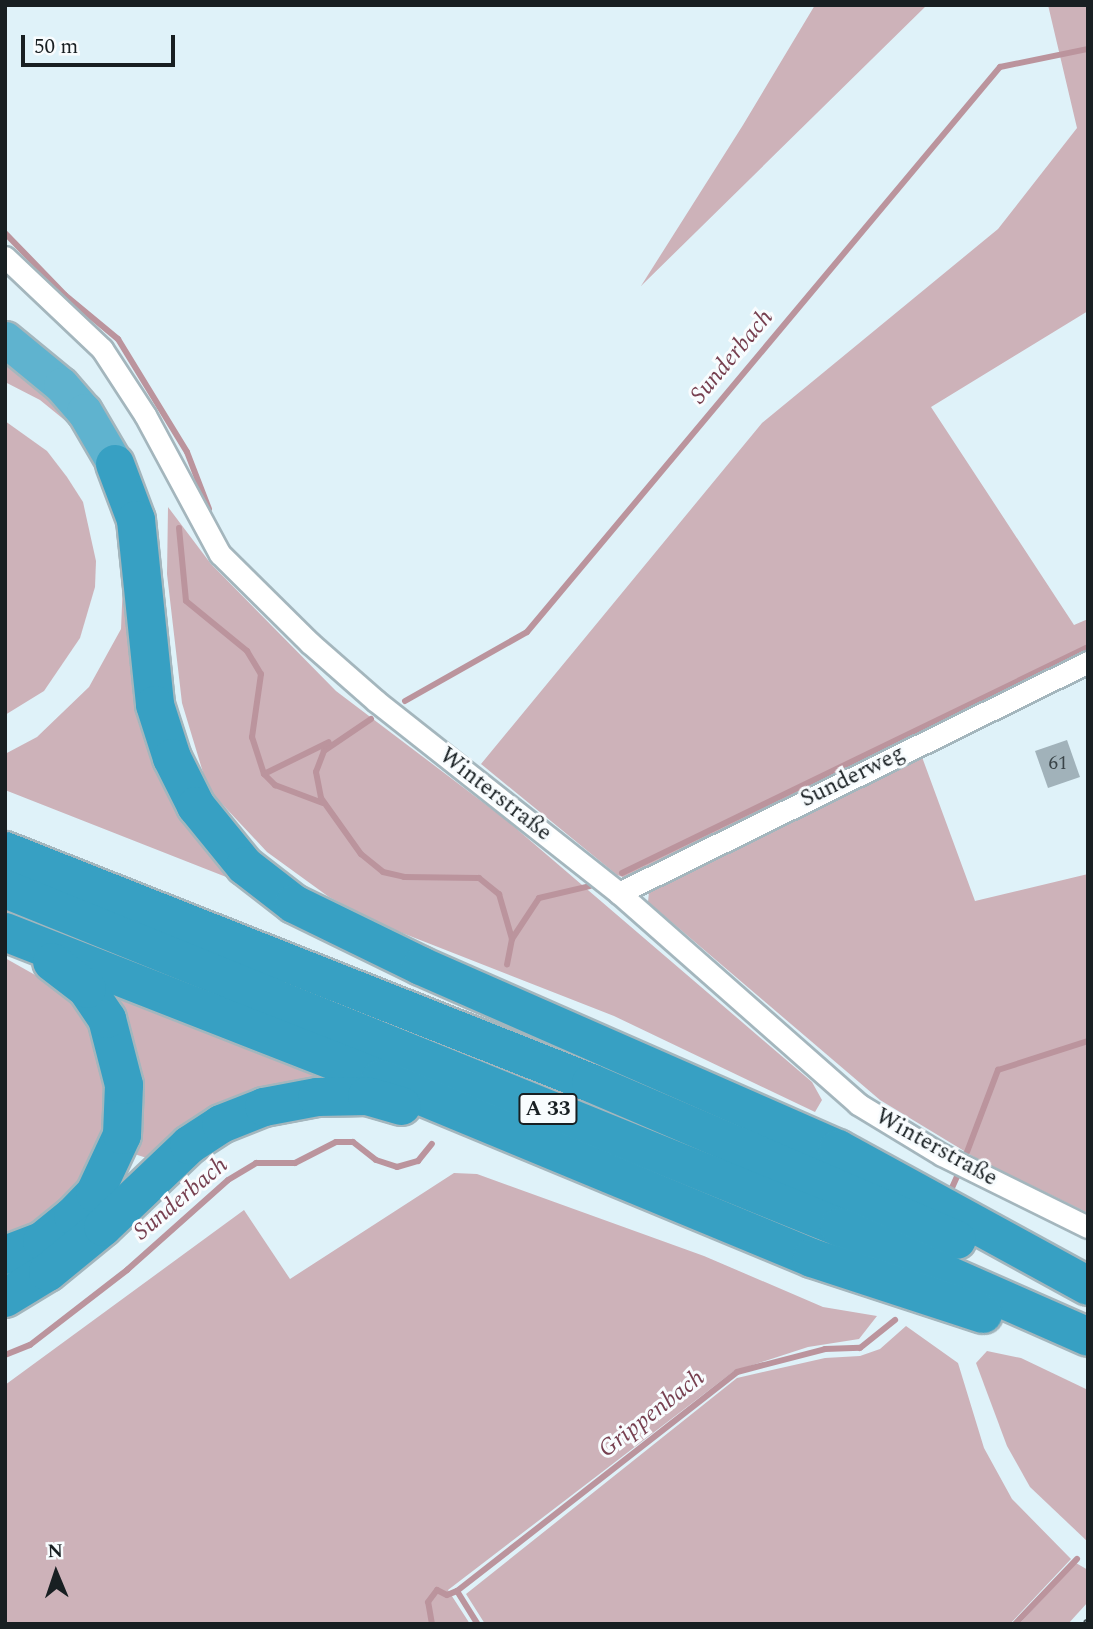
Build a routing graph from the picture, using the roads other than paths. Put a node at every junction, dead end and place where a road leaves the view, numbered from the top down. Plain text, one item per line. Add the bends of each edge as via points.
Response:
1 (5, 257) edge
2 (5, 339) edge
3 (115, 464) joint
4 (1088, 662) edge
5 (5, 851) edge
6 (5, 889) edge
7 (619, 892) junction
8 (5, 933) edge
9 (485, 1127) junction
10 (1088, 1227) edge
11 (5, 1255) edge
12 (1088, 1286) edge
13 (1088, 1296) edge
14 (5, 1298) edge
15 (1088, 1337) edge
16 (1088, 1348) edge

1 - 7 street, Winterstraße via 93,340 125,379 193,511 220,554 248,584 376,701
2 - 3 highway via 61,385 84,411
3 - 12 highway via 136,520 148,656 159,719 196,806 245,866 293,904 421,966 838,1149
4 - 7 street, Sunderweg
5 - 13 highway, A 33 via 591,1083
6 - 15 highway, A 33 via 839,1227
7 - 10 street, Winterstraße via 858,1104 942,1156
8 - 9 highway via 380,1079
8 - 11 highway via 67,971 87,989 114,1037 124,1085 121,1135 95,1193 42,1241
9 - 14 highway via 367,1096 317,1097 264,1107 221,1124 189,1145 103,1227 48,1272
9 - 16 highway via 812,1258

